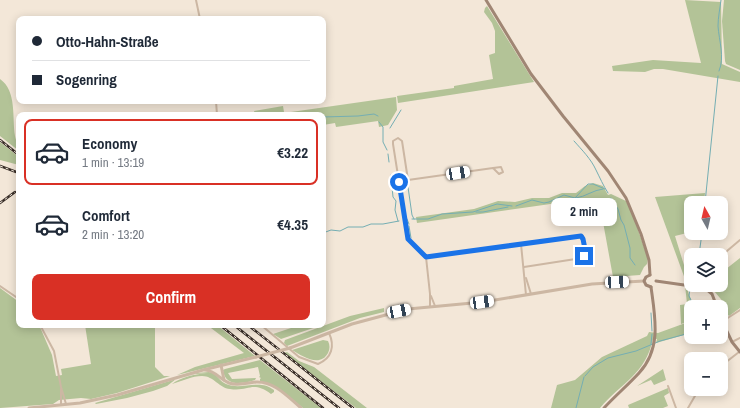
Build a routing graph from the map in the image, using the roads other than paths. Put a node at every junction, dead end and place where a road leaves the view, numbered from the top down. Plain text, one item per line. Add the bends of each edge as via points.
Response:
1 (196, 0) edge
2 (486, 0) edge
3 (199, 16) edge
4 (493, 168) junction
5 (408, 180) junction
6 (400, 188) junction
7 (740, 240) edge
8 (521, 244) junction
9 (728, 250) edge
10 (426, 257) junction
11 (524, 267) junction
12 (650, 275) junction
13 (525, 276) junction
14 (644, 281) junction
15 (656, 281) junction
16 (684, 284) edge
17 (0, 286) edge
18 (651, 287) junction
19 (430, 294) junction
20 (531, 294) junction
21 (526, 295) junction
22 (16, 297) edge
23 (430, 306) junction
24 (435, 306) junction
25 (740, 310) edge
26 (728, 318) edge
27 (42, 328) edge
28 (265, 328) edge
29 (329, 333) junction
30 (728, 334) edge
31 (740, 338) edge
32 (732, 342) junction
33 (740, 352) edge
34 (728, 361) edge
35 (219, 366) junction
36 (203, 370) junction
37 (218, 374) junction
38 (224, 380) junction
39 (668, 386) dead end
40 (61, 387) junction
41 (695, 396) edge
42 (66, 404) junction
43 (61, 405) junction
44 (29, 408) edge
45 (301, 408) edge
46 (604, 408) edge
47 (676, 408) edge
48 (688, 408) edge

1 - 3 street
2 - 12 main road via 531,74 608,171 626,198 642,234
4 - 4 street via 499,174 503,172 501,167
4 - 5 street
5 - 6 street
5 - 6 street via 402,141 398,138 393,144
6 - 10 street via 408,239
7 - 9 street
8 - 10 street
8 - 11 street
8 - 11 street via 583,236 585,250 584,256 579,259
10 - 19 street
11 - 13 street
12 - 14 main road
12 - 15 main road via 655,277
13 - 20 street
13 - 21 street
14 - 18 main road
14 - 20 street via 592,284
15 - 16 main road
15 - 18 main road
17 - 22 street
18 - 46 main road via 656,327 648,360 641,371
19 - 23 street
19 - 24 street
20 - 21 street
21 - 24 street
23 - 24 street
23 - 29 street via 387,314
25 - 26 street
27 - 40 street via 54,351
28 - 29 street via 300,357 318,364 326,360 331,353
29 - 35 street, bridge via 290,348
30 - 32 main road
31 - 32 street
32 - 33 main road
33 - 34 street
35 - 36 street
35 - 37 street
35 - 38 street
36 - 37 street
36 - 42 street via 117,395
37 - 38 street
38 - 45 street via 235,384 258,382 270,385
39 - 47 street
40 - 42 street
40 - 43 street
41 - 48 street
42 - 43 street
43 - 44 street

